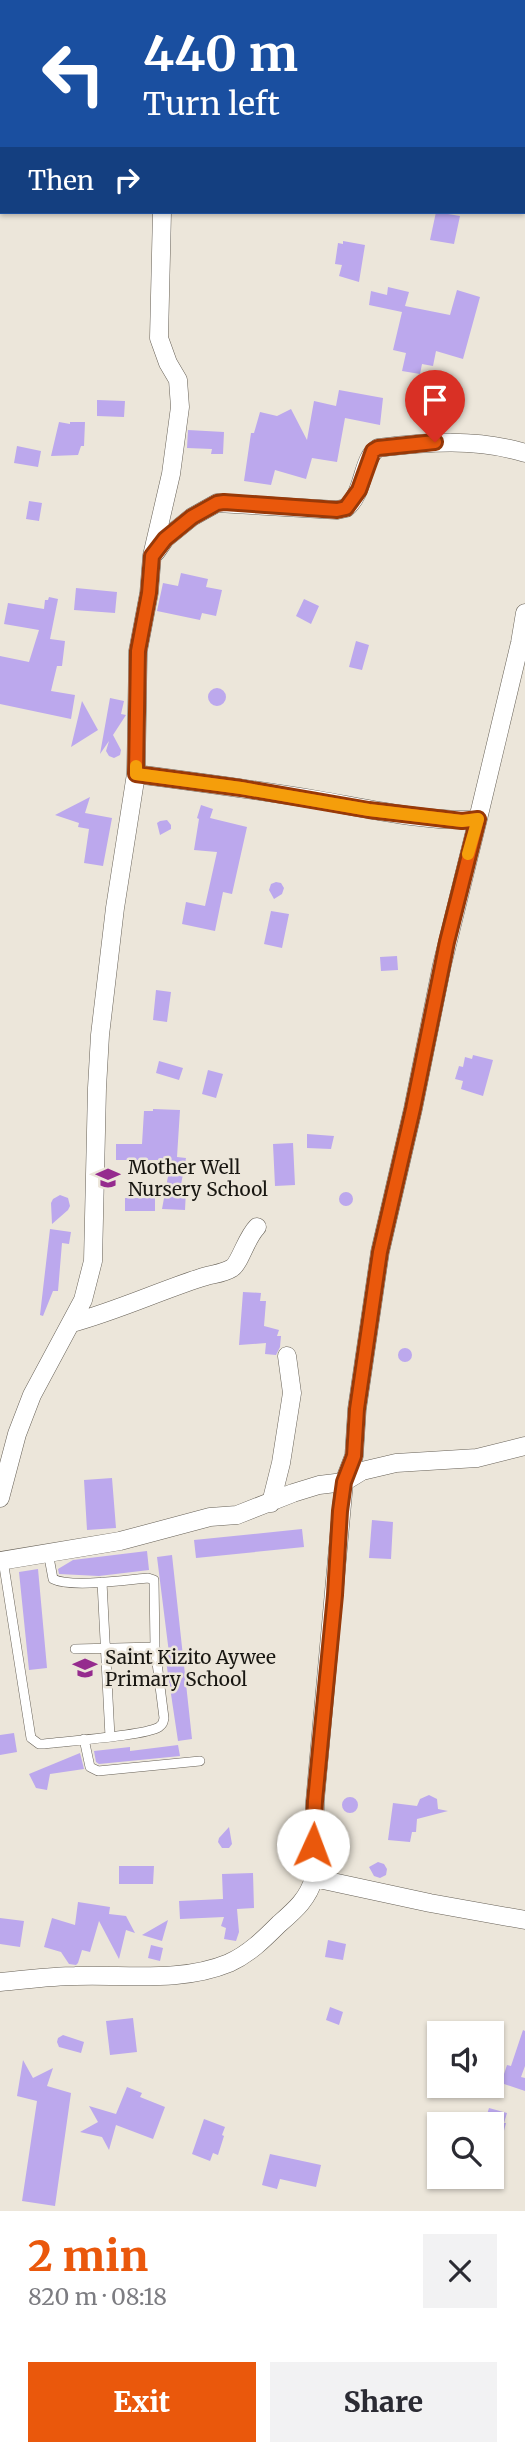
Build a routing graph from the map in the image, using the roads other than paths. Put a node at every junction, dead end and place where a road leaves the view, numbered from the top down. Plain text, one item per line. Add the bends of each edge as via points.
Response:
1 (162, 214) edge
2 (525, 453) edge
3 (152, 556) junction
4 (525, 613) edge
5 (136, 774) junction
6 (478, 819) junction
7 (257, 1227) dead end
8 (72, 1323) junction
9 (287, 1356) dead end
10 (525, 1447) edge
11 (344, 1482) junction
12 (0, 1498) edge
13 (271, 1503) junction
14 (48, 1552) junction
15 (1, 1560) edge
16 (102, 1582) junction
17 (155, 1647) junction
18 (75, 1649) dead end
19 (105, 1649) junction
20 (110, 1737) junction
21 (84, 1739) junction
22 (200, 1761) dead end
23 (314, 1878) junction
24 (525, 1920) edge
25 (0, 1982) edge

1 - 3 street via 159,338 178,380 180,407 171,474
2 - 3 street via 470,442 378,448 346,508 217,503 187,521
3 - 5 street via 138,651
4 - 6 street
5 - 6 street via 369,810
5 - 8 street via 102,1012 93,1261
6 - 11 street via 380,1252 354,1456
7 - 8 street via 230,1269
8 - 12 street via 32,1395
9 - 13 street via 292,1393
10 - 11 street via 477,1458 397,1463 362,1471
11 - 13 street via 319,1485
11 - 23 street via 315,1801
13 - 14 street via 120,1541
14 - 15 street
14 - 16 lane via 55,1581
15 - 21 lane via 31,1738 39,1744
16 - 17 lane via 154,1580
16 - 19 lane
17 - 19 lane
17 - 20 lane via 163,1723 157,1729
18 - 19 lane
19 - 20 lane
20 - 21 lane
21 - 22 lane via 90,1767 98,1771
23 - 24 street
23 - 25 street via 300,1905 245,1955 226,1964 150,1976

